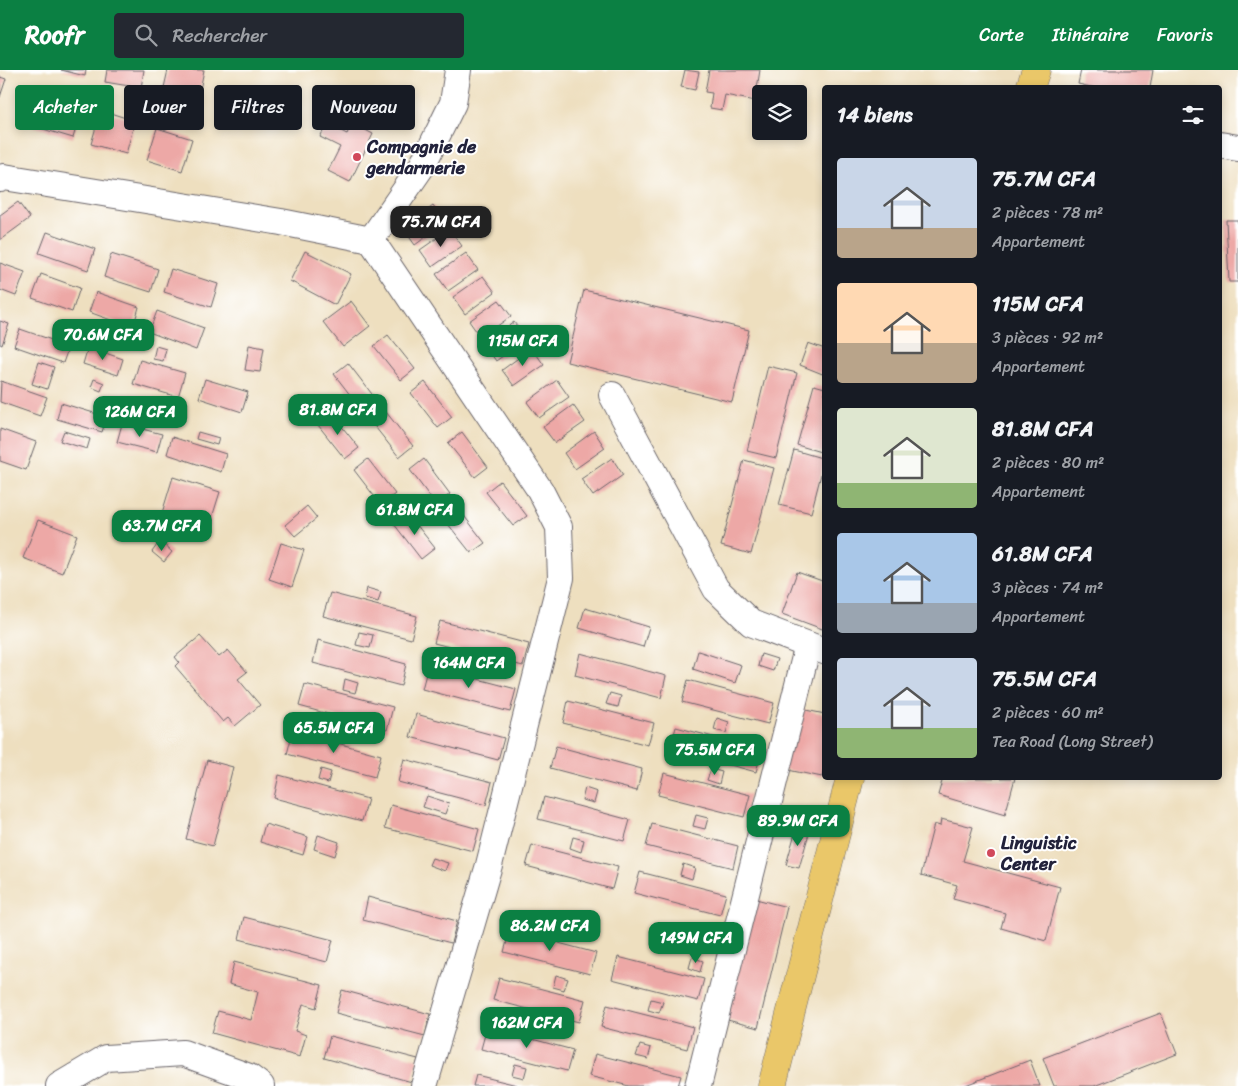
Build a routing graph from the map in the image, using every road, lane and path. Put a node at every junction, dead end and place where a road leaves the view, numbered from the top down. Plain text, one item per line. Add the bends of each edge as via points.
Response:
1 (458, 70) edge
2 (1036, 70) edge
3 (1031, 85) edge
4 (1222, 146) edge
5 (1238, 148) edge
6 (0, 179) edge
7 (371, 240) junction
8 (612, 395) dead end
9 (816, 648) edge
10 (849, 780) edge
11 (59, 1086) edge
12 (261, 1086) edge
13 (424, 1086) edge
14 (698, 1086) edge
15 (772, 1086) edge

1 - 7 street via 453,103 422,166
2 - 3 main road
4 - 5 street
6 - 7 street via 4,177 272,220
7 - 13 street via 540,490 559,527 560,578 489,865
8 - 9 street via 716,589 751,623
9 - 14 street
10 - 15 main road
11 - 12 street via 106,1058 183,1053 249,1077

